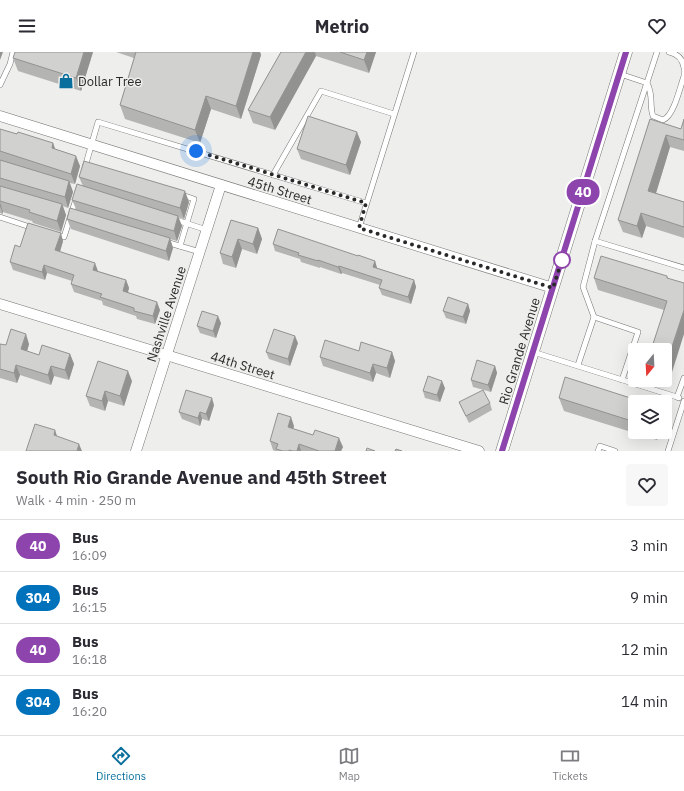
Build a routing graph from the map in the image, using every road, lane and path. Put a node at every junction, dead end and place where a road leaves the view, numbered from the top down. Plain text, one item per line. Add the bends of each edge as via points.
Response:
1 (13, 52) edge
2 (414, 52) edge
3 (626, 52) edge
4 (657, 52) edge
5 (669, 52) edge
6 (684, 69) edge
7 (619, 74) junction
8 (0, 83) edge
9 (647, 83) junction
10 (394, 114) junction
11 (0, 116) edge
12 (91, 145) junction
13 (85, 166) junction
14 (93, 168) edge
15 (84, 172) edge
16 (273, 175) junction
17 (221, 185) junction
18 (179, 194) edge
19 (77, 196) edge
20 (366, 203) junction
21 (64, 211) dead end
22 (71, 213) junction
23 (79, 215) edge
24 (0, 217) edge
25 (165, 217) edge
26 (186, 224) junction
27 (36, 228) edge
28 (359, 228) junction
29 (207, 230) junction
30 (50, 233) edge
31 (158, 239) edge
32 (595, 241) junction
33 (180, 246) junction
34 (200, 252) junction
35 (684, 268) edge
36 (553, 288) junction
37 (0, 304) edge
38 (594, 317) junction
39 (533, 352) junction
40 (167, 355) junction
41 (578, 365) junction
42 (684, 378) edge
43 (622, 380) junction
44 (677, 397) junction
45 (684, 401) edge
46 (136, 451) edge
47 (479, 451) edge
48 (502, 451) edge
49 (598, 451) edge
50 (616, 451) edge
51 (668, 451) edge

1 - 8 lane
2 - 10 lane
3 - 7 street, Rio Grande Avenue
4 - 9 lane
5 - 6 lane via 680,58 684,63
6 - 9 lane via 684,76 667,119 653,116 652,96
7 - 9 lane
7 - 36 street, Rio Grande Avenue
9 - 32 lane
10 - 16 lane via 322,91
10 - 20 lane
11 - 12 street, 45th Street
12 - 13 lane
12 - 16 lane via 98,122
12 - 17 street, 45th Street
13 - 14 lane
13 - 15 lane
16 - 20 lane
17 - 28 street, 45th Street
17 - 29 street, Nashville Avenue
18 - 26 lane via 194,199
19 - 22 lane
20 - 28 lane
21 - 22 lane
22 - 23 lane
22 - 30 lane via 64,237
24 - 27 lane
25 - 26 lane
26 - 29 lane
26 - 33 lane
28 - 36 street, 45th Street
29 - 34 street, Nashville Avenue
31 - 33 lane
32 - 35 lane
32 - 38 lane via 583,287
33 - 34 lane
34 - 40 street, Nashville Avenue
36 - 39 street, Rio Grande Avenue
37 - 40 street, 44th Street
38 - 41 lane
38 - 43 lane via 638,332
39 - 41 lane
39 - 48 street, Rio Grande Avenue
40 - 46 street, Nashville Avenue
40 - 47 street, 44th Street
41 - 43 lane
42 - 44 lane
43 - 44 lane
44 - 45 lane
45 - 51 lane
49 - 50 lane via 600,446

